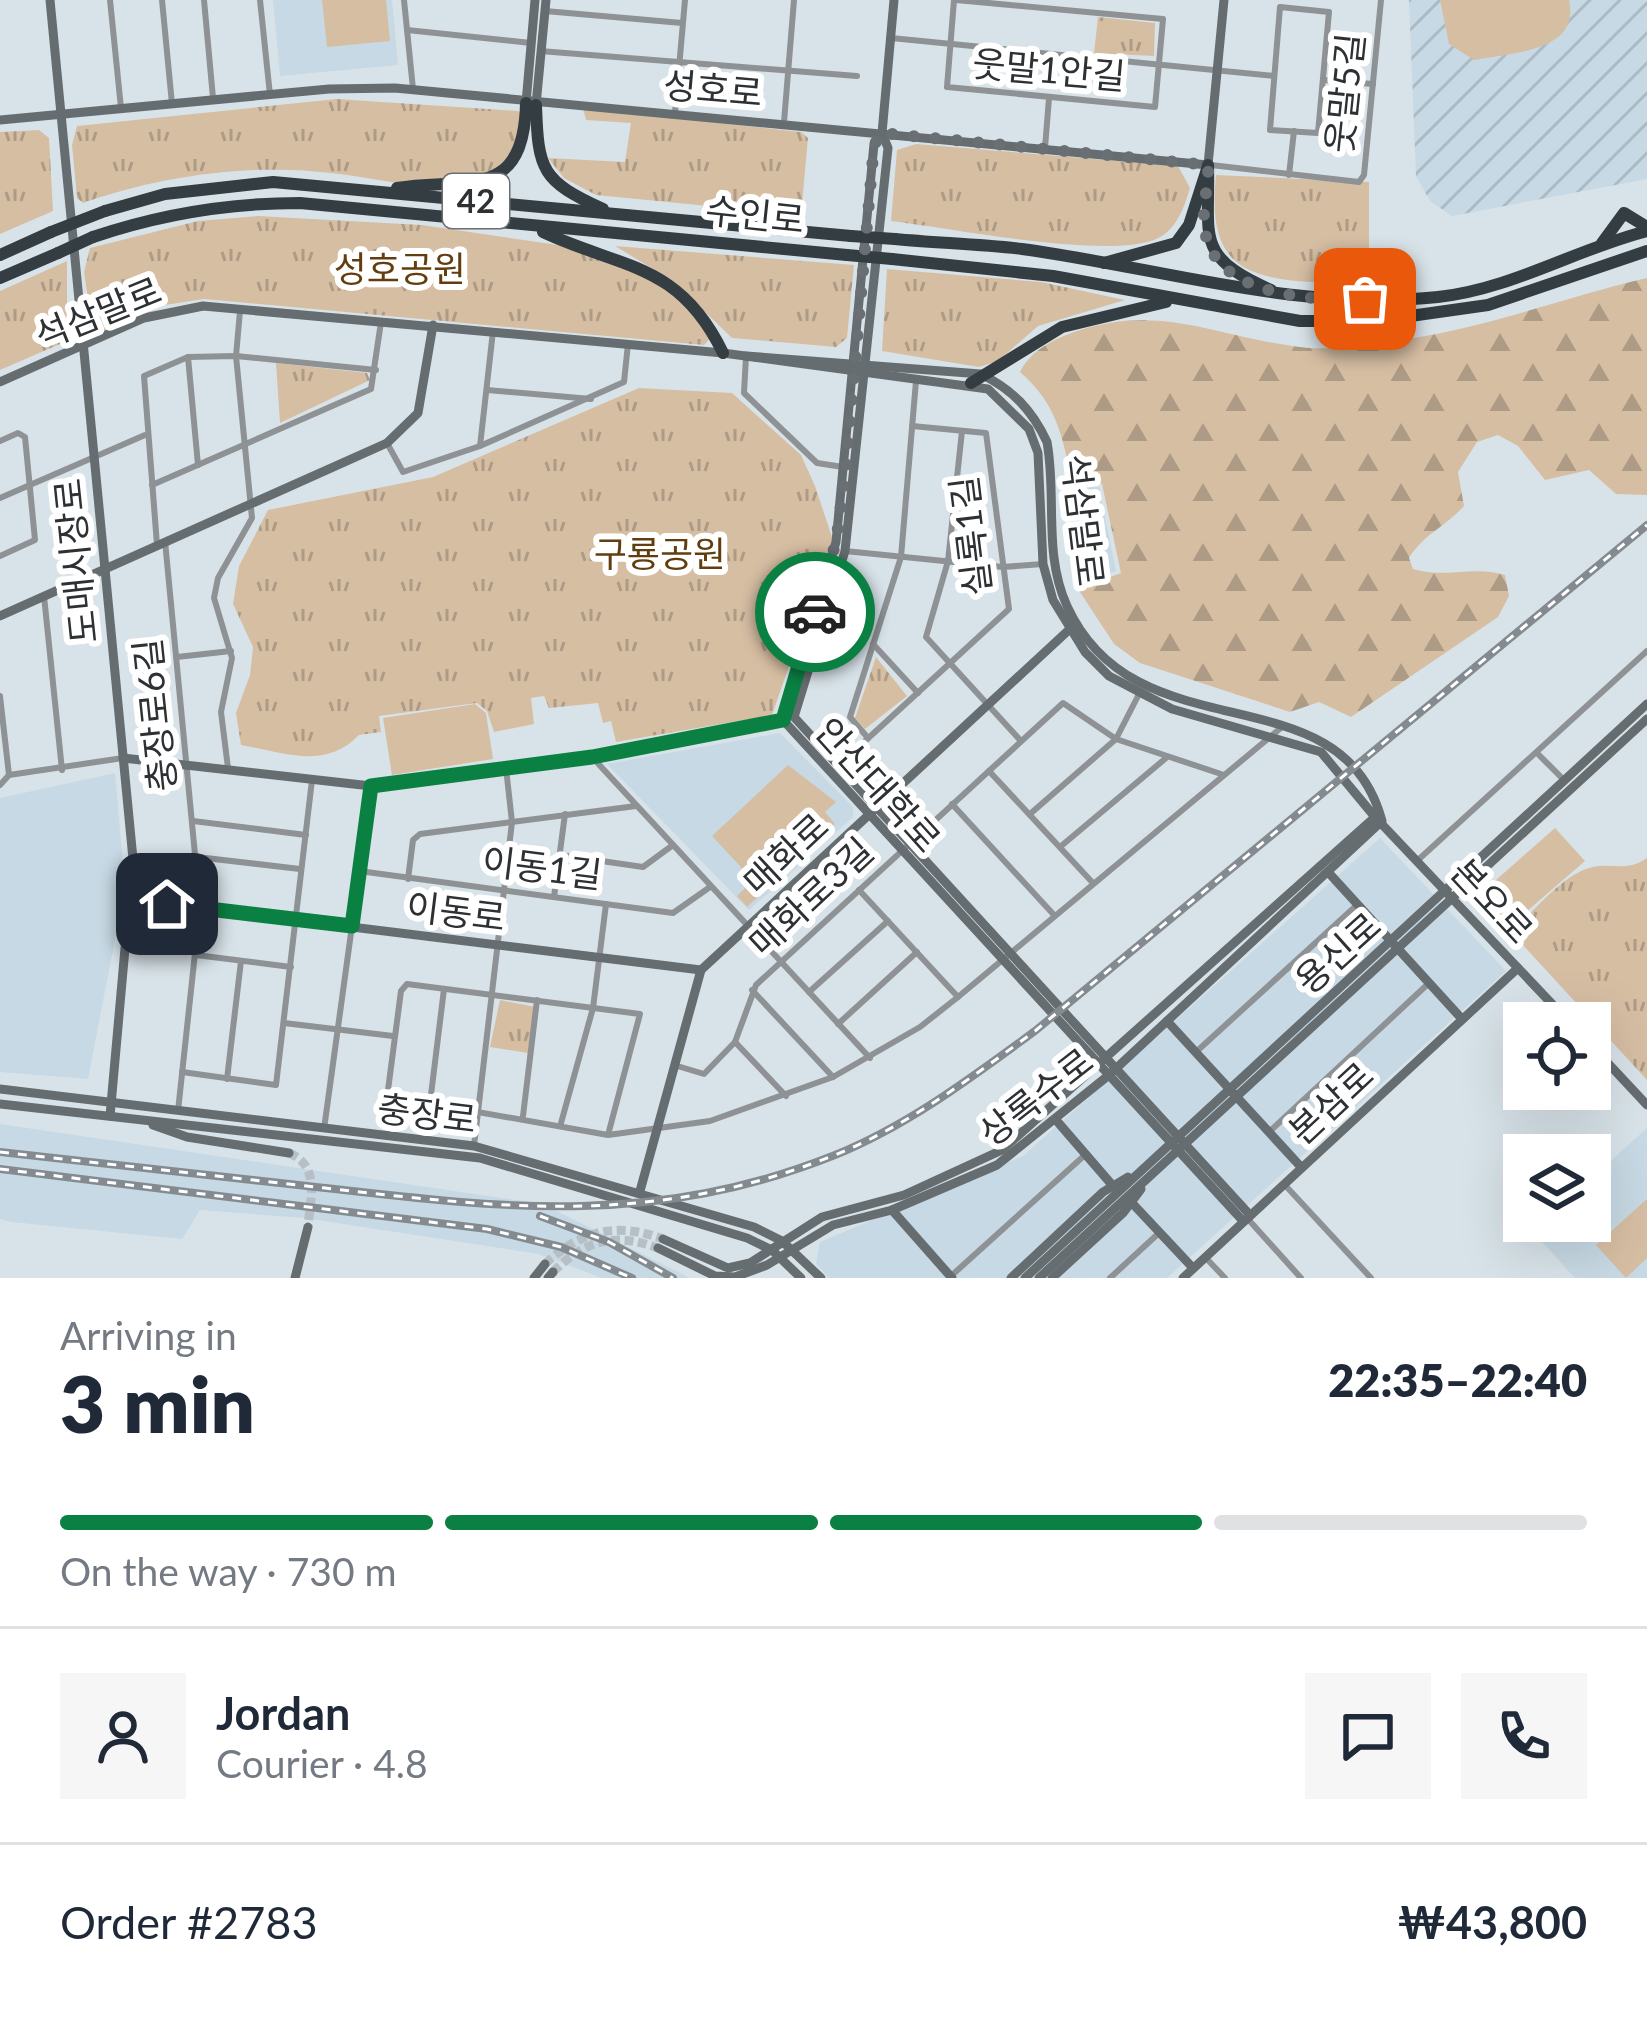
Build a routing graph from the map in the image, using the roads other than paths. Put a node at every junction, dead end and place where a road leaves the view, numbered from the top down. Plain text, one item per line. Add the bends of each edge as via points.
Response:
1 (50, 0) edge
2 (110, 0) edge
3 (162, 0) edge
4 (204, 0) edge
5 (260, 0) edge
6 (404, 0) edge
7 (535, 0) edge
8 (685, 0) edge
9 (794, 0) edge
10 (894, 0) edge
11 (955, 0) edge
12 (1224, 0) edge
13 (1381, 0) edge
14 (1305, 4) edge
15 (545, 5) edge
16 (1058, 5) edge
17 (682, 23) junction
18 (407, 30) junction
19 (891, 38) junction
20 (950, 44) junction
21 (535, 47) junction
22 (679, 62) junction
23 (1159, 63) junction
24 (787, 70) junction
25 (1217, 70) junction
26 (857, 76) dead end
27 (1274, 76) junction
28 (1324, 80) junction
29 (1373, 84) junction
30 (413, 89) junction
31 (270, 95) junction
32 (1049, 98) junction
33 (214, 100) junction
34 (172, 104) junction
35 (531, 104) junction
36 (121, 108) junction
37 (675, 112) junction
38 (59, 115) junction
39 (0, 120) edge
40 (784, 122) junction
41 (1294, 131) junction
42 (882, 133) junction
43 (1044, 149) junction
44 (1208, 165) junction
45 (1289, 175) junction
46 (362, 190) junction
47 (615, 215) junction
48 (536, 229) junction
49 (1647, 229) edge
50 (1602, 244) junction
51 (1647, 251) edge
52 (0, 255) edge
53 (1096, 264) junction
54 (0, 278) edge
55 (1283, 295) junction
56 (1170, 301) junction
57 (240, 307) junction
58 (381, 320) junction
59 (434, 325) junction
60 (494, 331) junction
61 (628, 344) junction
62 (82, 346) junction
63 (723, 353) junction
64 (236, 356) junction
65 (746, 356) junction
66 (188, 357) junction
67 (860, 368) junction
68 (376, 370) junction
69 (917, 377) junction
70 (976, 379) junction
71 (0, 382) edge
72 (487, 390) junction
73 (593, 399) junction
74 (912, 426) junction
75 (962, 430) junction
76 (146, 434) junction
77 (0, 441) edge
78 (387, 443) junction
79 (245, 445) junction
80 (480, 446) junction
81 (93, 458) junction
82 (198, 465) junction
83 (846, 467) junction
84 (30, 484) junction
85 (152, 485) junction
86 (0, 498) edge
87 (250, 503) junction
88 (161, 543) junction
89 (845, 551) junction
90 (0, 556) edge
91 (901, 556) junction
92 (948, 561) junction
93 (1043, 564) junction
94 (1003, 567) junction
95 (105, 569) junction
96 (44, 596) junction
97 (0, 616) edge
98 (1072, 627) junction
99 (873, 644) junction
100 (231, 651) junction
101 (1647, 651) edge
102 (177, 657) junction
103 (950, 664) junction
104 (919, 693) junction
105 (1139, 694) junction
106 (0, 696) edge
107 (1647, 704) edge
108 (988, 705) junction
109 (1647, 718) edge
110 (788, 719) junction
111 (1283, 726) junction
112 (1273, 735) junction
113 (868, 739) junction
114 (1116, 739) junction
115 (1021, 741) junction
116 (1537, 752) junction
117 (592, 757) junction
118 (123, 758) junction
119 (1166, 758) junction
120 (187, 765) junction
121 (506, 768) junction
122 (62, 770) junction
123 (228, 770) junction
124 (834, 770) junction
125 (989, 771) junction
126 (9, 775) junction
127 (1224, 776) junction
128 (312, 780) junction
129 (1564, 781) junction
130 (0, 784) edge
131 (371, 786) junction
132 (952, 804) junction
133 (636, 806) junction
134 (872, 811) junction
135 (565, 814) junction
136 (1030, 814) junction
137 (1378, 819) junction
138 (193, 821) junction
139 (512, 822) junction
140 (306, 835) junction
141 (673, 845) junction
142 (905, 847) junction
143 (1060, 847) junction
144 (560, 855) junction
145 (196, 857) junction
146 (1418, 860) junction
147 (302, 869) junction
148 (358, 871) junction
149 (1328, 872) junction
150 (408, 878) junction
151 (1093, 883) junction
152 (710, 887) junction
153 (504, 890) junction
154 (859, 890) junction
155 (1450, 894) junction
156 (554, 897) junction
157 (133, 900) junction
158 (606, 904) junction
159 (1358, 905) junction
160 (200, 907) junction
161 (1054, 915) junction
162 (296, 919) junction
163 (888, 920) junction
164 (352, 926) junction
165 (748, 927) junction
166 (496, 944) junction
167 (1394, 945) junction
168 (916, 952) junction
169 (196, 956) junction
170 (599, 957) junction
171 (1004, 957) junction
172 (241, 961) junction
173 (781, 962) junction
174 (291, 967) junction
175 (1518, 968) junction
176 (701, 970) junction
177 (1429, 983) junction
178 (444, 988) junction
179 (752, 990) junction
180 (809, 992) junction
181 (491, 994) junction
182 (958, 997) junction
183 (537, 1000) junction
184 (1550, 1002) edge
185 (593, 1008) junction
186 (1462, 1019) junction
187 (1167, 1021) junction
188 (284, 1023) junction
189 (838, 1024) junction
190 (340, 1030) junction
191 (394, 1036) junction
192 (736, 1042) junction
193 (1196, 1052) junction
194 (870, 1058) junction
195 (674, 1065) junction
196 (1611, 1066) edge
197 (1108, 1067) junction
198 (182, 1072) junction
199 (833, 1077) junction
200 (227, 1078) junction
201 (0, 1090) edge
202 (1234, 1092) junction
203 (786, 1096) junction
204 (430, 1103) junction
205 (0, 1104) edge
206 (1647, 1105) edge
207 (478, 1108) junction
208 (110, 1110) junction
209 (178, 1111) junction
210 (523, 1117) junction
211 (137, 1119) junction
212 (1056, 1120) junction
213 (560, 1124) junction
214 (324, 1129) junction
215 (657, 1130) junction
216 (1269, 1132) junction
217 (608, 1135) junction
218 (1178, 1143) junction
219 (474, 1146) junction
220 (289, 1153) dead end
221 (1086, 1154) junction
222 (1301, 1167) junction
223 (1146, 1173) junction
224 (1284, 1184) junction
225 (1113, 1186) junction
226 (640, 1191) junction
227 (1132, 1203) junction
228 (892, 1210) junction
229 (1247, 1218) junction
230 (308, 1227) tunnel mouth
231 (1160, 1232) junction
232 (660, 1243) tunnel mouth
233 (786, 1244) junction
234 (1069, 1245) junction
235 (776, 1252) junction
236 (1205, 1257) junction
237 (1193, 1268) junction
238 (549, 1271) tunnel mouth
239 (951, 1277) edge
240 (295, 1278) edge
241 (534, 1278) edge
242 (801, 1278) edge
243 (821, 1278) edge
244 (1011, 1278) edge
245 (1025, 1278) edge
246 (1039, 1278) edge
247 (1052, 1278) edge
248 (1110, 1278) edge
249 (1183, 1278) edge
250 (1225, 1278) edge
251 (1301, 1278) edge
252 (1371, 1278) edge

1 - 38 street, 도매시장로
2 - 36 street
3 - 34 street
4 - 33 street
5 - 31 street
6 - 18 street
7 - 21 street
8 - 17 street
9 - 24 street
10 - 19 street, 안산대학로
11 - 16 street, 웃말1안길
11 - 20 street, 웃말1안길
12 - 25 street
13 - 29 street, 웃말5길
14 - 27 street via 1280,7
14 - 28 street via 1329,12
15 - 17 street
15 - 21 street
16 - 23 street, 웃말1안길 via 1163,19
17 - 22 street
18 - 21 street
18 - 30 street
19 - 20 street
19 - 42 street, 안산대학로
20 - 23 street
20 - 32 street, 웃말1안길 via 946,87
21 - 22 street
21 - 35 street
22 - 24 street
22 - 37 street
23 - 25 street
23 - 32 street, 웃말1안길 via 1155,107
24 - 26 street
24 - 40 street
25 - 27 street
25 - 44 street
27 - 41 street via 1270,130
28 - 29 street
28 - 41 street via 1318,133
29 - 45 street, 웃말5길 via 1358,182
30 - 31 street, 성호로
30 - 35 street, 성호로
31 - 33 street, 성호로
32 - 43 street
33 - 34 street, 성호로
34 - 36 street, 성호로
35 - 37 street, 성호로
35 - 46 highway via 518,152 489,180
35 - 47 highway via 547,176 568,195
36 - 38 street, 성호로
37 - 40 street, 성호로
38 - 39 street, 성호로
38 - 62 street, 도매시장로
40 - 42 street, 성호로
41 - 45 street
42 - 43 street, 성호로
42 - 67 street, 안산대학로 via 888,148
43 - 44 street, 성호로
44 - 45 street, 웃말5길
44 - 53 highway via 1176,243
44 - 55 highway via 1204,233 1216,257
46 - 47 highway, 수인로 / 42
46 - 52 highway, 수인로 / 42, bridge via 273,182 209,187 105,211
47 - 53 highway, 수인로 / 42, bridge via 1024,250
48 - 54 highway, 수인로 / 42, bridge via 245,204 137,222
48 - 56 highway, 수인로 / 42, bridge via 1053,276
48 - 63 highway via 659,277 699,313
49 - 50 highway, 수인로 / 42
49 - 50 highway via 1624,213
50 - 55 highway, 수인로 / 42 via 1440,296
51 - 56 highway, 수인로 / 42 via 1530,293 1432,316 1300,321
53 - 55 highway, 수인로 / 42
56 - 70 highway via 1077,321
57 - 58 street, 석삼말로
57 - 62 street, 석삼말로 via 182,307
57 - 64 street
58 - 59 street, 석삼말로
58 - 68 street
59 - 60 street, 석삼말로
59 - 78 street via 418,413
60 - 61 street, 석삼말로
60 - 72 street
61 - 63 street, 석삼말로
61 - 73 street via 624,382
62 - 71 street, 석삼말로
62 - 81 street, 도매시장로
63 - 65 street, 석삼말로
64 - 66 street
64 - 68 street
64 - 79 street
65 - 67 street, 석삼말로
65 - 83 street via 744,393 817,463
66 - 76 street, 충장로6길 via 141,380
66 - 82 street
67 - 69 street, 석삼말로
67 - 70 street, 석삼말로
67 - 83 street, 안산대학로
67 - 89 street, 안산대학로
68 - 79 street via 371,389
69 - 70 street, 석삼말로
69 - 74 street
70 - 93 street, 석삼말로 via 1029,429 1042,477
70 - 98 street, 석삼말로 via 1006,387 1047,442 1054,556
72 - 73 street
72 - 80 street
73 - 80 street
74 - 75 street, 실록1길
74 - 91 street
75 - 92 street
75 - 94 street, 실록1길 via 986,433
76 - 81 street
76 - 85 street, 충장로6길
77 - 84 street via 25,437
78 - 80 street via 404,472
78 - 87 street
79 - 82 street
79 - 87 street
81 - 84 street
81 - 95 street, 도매시장로
82 - 85 street
83 - 110 street, 안산대학로 via 836,542
84 - 86 street
84 - 90 street via 35,540
85 - 88 street, 충장로6길
87 - 88 street
87 - 100 street via 252,518 214,598
88 - 95 street
88 - 102 street, 충장로6길
89 - 91 street
89 - 110 street, 안산대학로
91 - 92 street
91 - 99 street
92 - 94 street
92 - 103 street via 926,637
93 - 94 street
93 - 98 street, 석삼말로
94 - 103 street, 실록1길 via 1009,609
95 - 96 street
95 - 118 street, 도매시장로
96 - 97 street
96 - 122 street
98 - 105 street, 석삼말로 via 1109,676
98 - 108 street, 매화로
98 - 111 street, 석삼말로 via 1117,669 1170,699
99 - 104 street
99 - 113 street via 850,717
100 - 102 street
100 - 123 street via 220,712
101 - 116 street
102 - 120 street, 충장로6길
103 - 104 street, 실록1길
103 - 108 street
104 - 113 street, 실록1길
105 - 112 street, 석삼말로
105 - 114 street
106 - 126 street
107 - 129 street, 용신로
108 - 115 street
108 - 134 street, 매화로
109 - 155 street, 용신로
110 - 117 street
110 - 124 street, 안산대학로
111 - 112 street
111 - 137 street, 석삼말로 via 1328,741 1376,797
112 - 127 street
112 - 137 street, 석삼말로 via 1321,752
113 - 124 street, 실록1길
114 - 115 street, 매화로3길 via 1063,704
114 - 119 street, 매화로3길
114 - 136 street
115 - 125 street, 매화로3길
116 - 129 street
116 - 146 street
117 - 121 street
117 - 133 street
118 - 120 street
118 - 122 street
118 - 157 street, 도매시장로
119 - 127 street, 매화로3길
119 - 143 street
120 - 123 street
120 - 138 street, 충장로6길
121 - 131 street
121 - 139 street
122 - 126 street
123 - 128 street
124 - 134 street, 안산대학로
125 - 132 street, 매화로3길
125 - 136 street
126 - 130 street
127 - 151 street
128 - 131 street
128 - 140 street
129 - 155 street, 용신로
131 - 148 street
132 - 142 street, 매화로3길
132 - 161 street
133 - 135 street
133 - 141 street
134 - 142 street, 안산대학로
134 - 165 street, 매화로
135 - 139 street
135 - 144 street
136 - 143 street
137 - 146 street, 본오로
137 - 149 street, 상록수로
137 - 197 street, 상록수로
138 - 140 street
138 - 145 street, 충장로6길
139 - 150 street via 420,834
139 - 153 street
140 - 147 street
141 - 144 street via 643,867
141 - 152 street
142 - 154 street, 매화로3길
142 - 171 street, 안산대학로
143 - 151 street
144 - 156 street
145 - 147 street
145 - 160 street, 충장로6길
146 - 155 street, 본오로
147 - 162 street
148 - 150 street, 이동1길
148 - 164 street
149 - 159 street
149 - 187 street, 상록수로
150 - 153 street, 이동1길
151 - 161 street
152 - 158 street, 이동1길 via 673,914
152 - 165 street
153 - 156 street, 이동1길
153 - 166 street
154 - 163 street
154 - 173 street, 매화로3길
155 - 167 street, 용신로
155 - 175 street, 본오로
156 - 158 street, 이동1길
157 - 160 street, 이동로
157 - 208 street, 도매시장로
158 - 170 street
159 - 167 street
159 - 193 street
160 - 162 street, 이동로
160 - 169 street, 충장로6길
161 - 171 street
162 - 164 street, 이동로
162 - 174 street
163 - 168 street
163 - 180 street
164 - 166 street, 이동로
164 - 190 street
165 - 173 street
165 - 176 street, 매화로
166 - 170 street, 이동로
166 - 181 street
167 - 177 street
167 - 202 street, 용신로
168 - 182 street
168 - 189 street
169 - 172 street
169 - 198 street, 충장로6길
170 - 176 street, 이동로
170 - 185 street
171 - 182 street
171 - 197 street, 안산대학로
172 - 174 street
172 - 200 street
173 - 179 street, 매화로3길
173 - 180 street
174 - 188 street
175 - 184 street, 본오로
175 - 186 street, 본삼로
176 - 195 street
177 - 186 street
177 - 216 street
178 - 181 street
178 - 191 street via 407,984
178 - 204 street
179 - 192 street, 매화로3길
179 - 199 street
180 - 189 street
181 - 183 street
181 - 207 street
182 - 194 street
183 - 185 street
183 - 210 street
185 - 213 street
185 - 217 street via 640,1014
186 - 222 street, 본삼로
187 - 193 street
187 - 197 street, 상록수로
188 - 190 street
188 - 200 street via 276,1085
189 - 194 street
190 - 191 street
190 - 214 street
191 - 204 street via 388,1090
192 - 195 street via 704,1074
192 - 203 street
193 - 202 street
194 - 199 street
195 - 215 street
196 - 206 street
197 - 212 street, 상록수로
197 - 218 street, 안산대학로
197 - 233 street, 상록수로 via 964,1171 822,1217
198 - 200 street
198 - 209 street, 충장로6길
199 - 203 street
201 - 208 street, 충장로
202 - 216 street
202 - 218 street, 용신로
203 - 215 street
204 - 207 street
205 - 208 street, 충장로
207 - 210 street
207 - 219 street
208 - 209 street, 충장로
208 - 211 street, 충장로
209 - 214 street, 충장로
210 - 213 street
211 - 220 street via 187,1137
211 - 235 street, 충장로 via 480,1158
212 - 221 street
212 - 228 street, 상록수로 via 997,1165
213 - 217 street
214 - 219 street, 충장로
215 - 217 street
215 - 226 street
216 - 222 street
218 - 223 street, 용신로
218 - 229 street, 안산대학로
219 - 226 street, 충장로
221 - 225 street
221 - 239 street
222 - 224 street, 본삼로
223 - 225 street
223 - 227 street
223 - 234 street, 용신로
224 - 229 street, 본삼로
224 - 252 street
225 - 244 street
226 - 233 street, 충장로
227 - 231 street
227 - 247 street
228 - 233 street, 상록수로
228 - 239 street
229 - 236 street, 본삼로
229 - 251 street
230 - 240 street
231 - 237 street
231 - 248 street
232 - 235 street, 상록수로 via 728,1268
233 - 235 street, 상록수로
233 - 243 street, 충장로
234 - 245 street
234 - 246 street
235 - 242 street, 충장로
236 - 237 street, 본삼로
236 - 250 street
237 - 249 street, 본삼로
238 - 241 street

